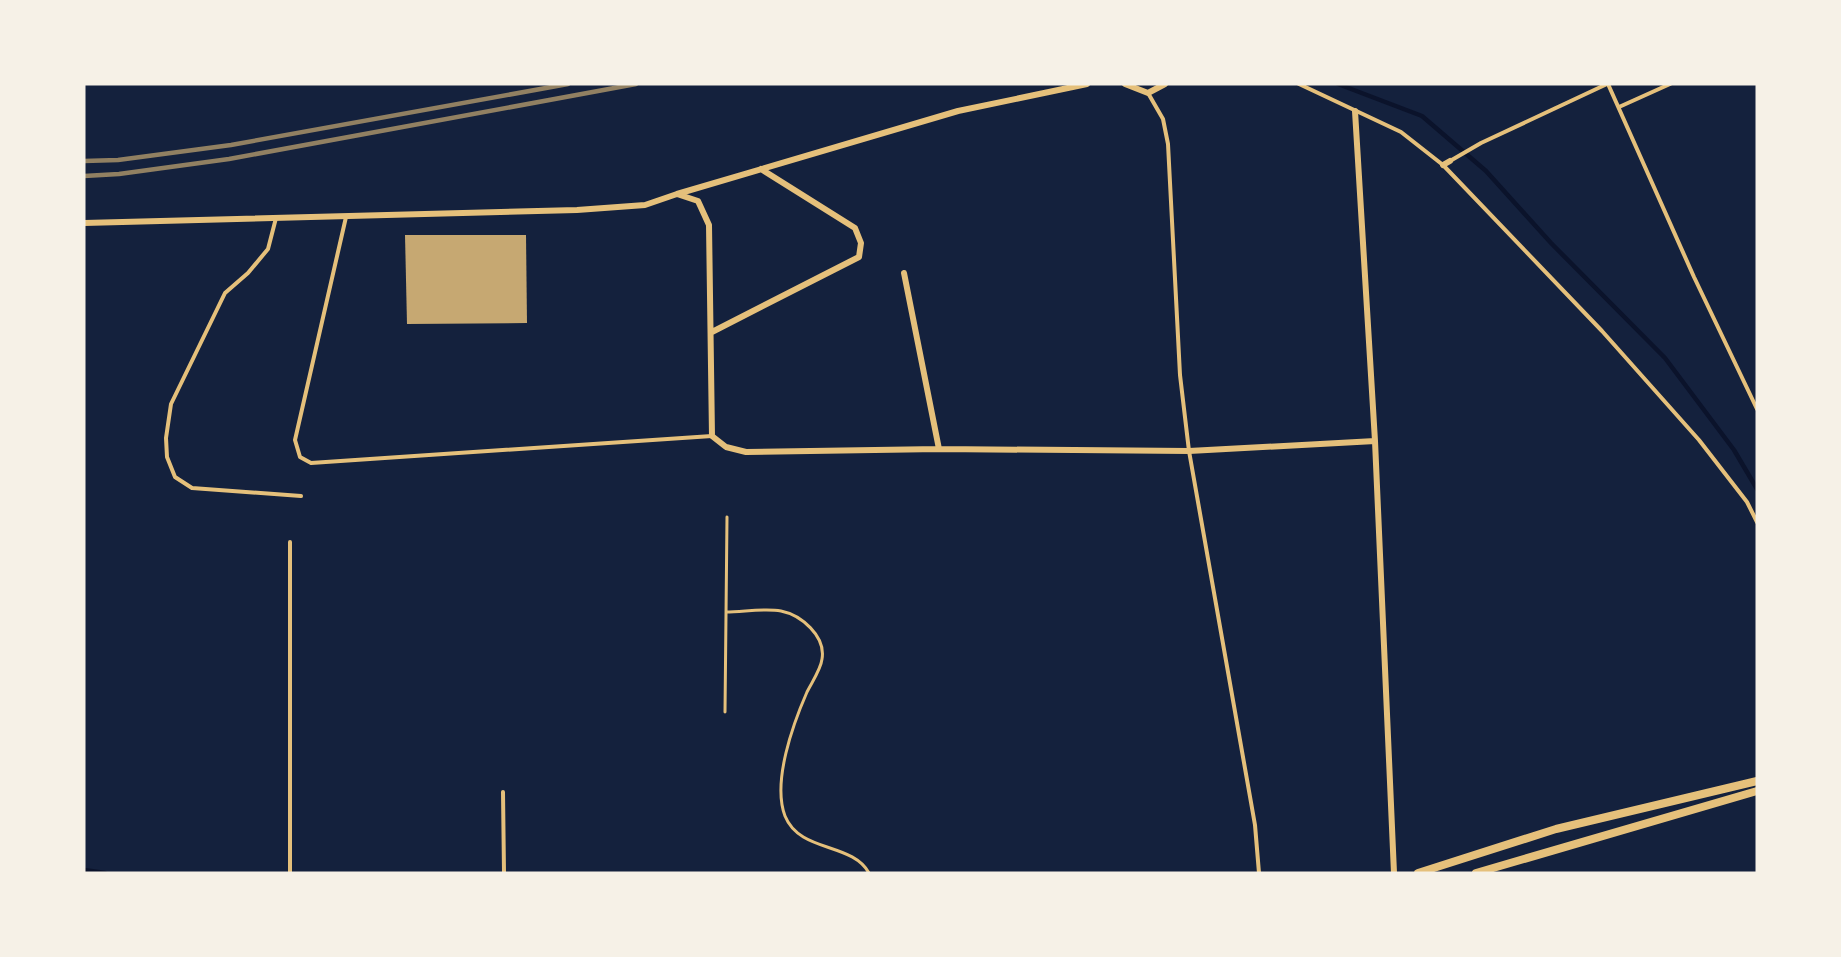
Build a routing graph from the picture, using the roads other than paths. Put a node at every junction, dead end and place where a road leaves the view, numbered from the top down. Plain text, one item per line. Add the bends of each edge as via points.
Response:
1 (1087, 84) edge
2 (1125, 84) edge
3 (1165, 84) edge
4 (1299, 84) edge
5 (1608, 84) edge
6 (1670, 84) edge
7 (1148, 93) junction
8 (1619, 107) junction
9 (1355, 111) junction
10 (1450, 161) joint
11 (1443, 165) junction
12 (761, 169) junction
13 (677, 194) junction
14 (346, 217) junction
15 (276, 218) junction
16 (84, 223) edge
17 (904, 273) dead end
18 (712, 332) junction
19 (1757, 409) edge
20 (712, 436) junction
21 (1375, 441) junction
22 (939, 449) junction
23 (1189, 451) junction
24 (301, 496) dead end
25 (1757, 522) edge
26 (290, 542) dead end
27 (1757, 781) edge
28 (1757, 791) edge
29 (503, 792) dead end
30 (290, 873) edge
31 (504, 873) edge
32 (1259, 873) edge
33 (1394, 873) edge
34 (1418, 873) edge
35 (1476, 873) edge

1 - 12 street via 958,111
2 - 7 street
3 - 7 street
4 - 9 lane
5 - 8 lane
5 - 10 lane
6 - 8 lane
7 - 23 lane via 1163,119 1168,144 1180,375
8 - 19 lane
9 - 11 lane via 1401,132
9 - 21 street
10 - 11 street
11 - 25 lane via 1602,331 1699,440 1747,502
12 - 13 street
12 - 18 street via 855,228 861,243 859,257
13 - 14 street via 645,205 577,210
13 - 18 street via 698,201 709,225
14 - 15 street
14 - 20 lane via 295,440 300,457 311,463
15 - 16 street
15 - 24 lane via 268,249 249,273 225,293 171,404 167,457 175,477 192,488
17 - 22 street
18 - 20 street
20 - 22 street via 726,447 746,452
21 - 23 street
21 - 33 street
22 - 23 street
23 - 32 lane via 1255,825
26 - 30 lane
27 - 34 street via 1556,829
28 - 35 street
29 - 31 lane

